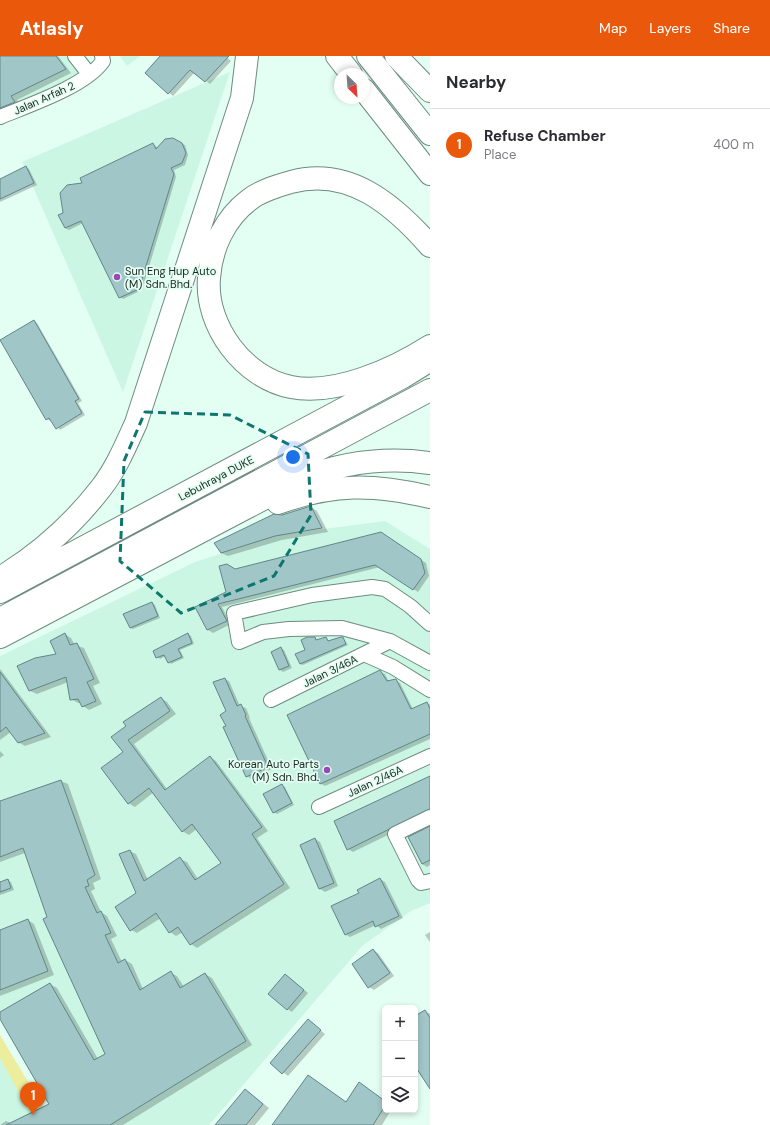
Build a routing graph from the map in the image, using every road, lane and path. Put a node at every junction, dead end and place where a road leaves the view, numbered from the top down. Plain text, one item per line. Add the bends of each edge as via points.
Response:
1 (75, 56) edge
2 (247, 56) edge
3 (337, 56) edge
4 (368, 56) edge
5 (396, 56) edge
6 (103, 58) edge
7 (346, 68) edge
8 (88, 74) junction
9 (430, 91) edge
10 (370, 98) edge
11 (0, 117) edge
12 (430, 134) edge
13 (430, 174) edge
14 (430, 246) edge
15 (430, 346) edge
16 (430, 360) edge
17 (400, 370) junction
18 (424, 394) edge
19 (430, 463) edge
20 (430, 497) edge
21 (0, 578) edge
22 (0, 592) edge
23 (430, 624) edge
24 (2, 633) edge
25 (390, 641) junction
26 (364, 654) junction
27 (428, 659) edge
28 (430, 690) edge
29 (271, 700) dead end
30 (430, 756) edge
31 (319, 807) dead end
32 (430, 817) edge
33 (430, 881) edge

1 - 8 street
2 - 21 highway via 242,98 136,423 122,454 102,487 73,520 39,550
3 - 7 highway
4 - 12 highway
5 - 9 highway
6 - 8 street, Jalan Arfah 2 via 100,66
8 - 11 street, Jalan Arfah 2 via 77,84
10 - 13 highway
14 - 17 highway via 388,204 372,194 352,185 331,180 303,179 268,190 250,199 225,225 214,249 208,278 218,324 229,345 252,369 274,382 291,387 330,387
15 - 17 highway
16 - 17 highway, Lebuhraya DUKE
17 - 22 highway, Lebuhraya DUKE
18 - 24 highway, Lebuhraya DUKE via 224,500
19 - 24 highway via 364,463 335,467 303,478
20 - 24 highway via 379,487 347,487 308,493 271,506 69,610
23 - 25 street via 410,606 385,590 372,587 312,595 234,613 239,642 263,632 316,627 342,628
25 - 26 street, Jalan 3/46A
25 - 27 street
26 - 28 street via 393,667
26 - 29 street, Jalan 3/46A
30 - 31 street, Jalan 2/46A
32 - 33 street via 395,834 418,880 421,883

